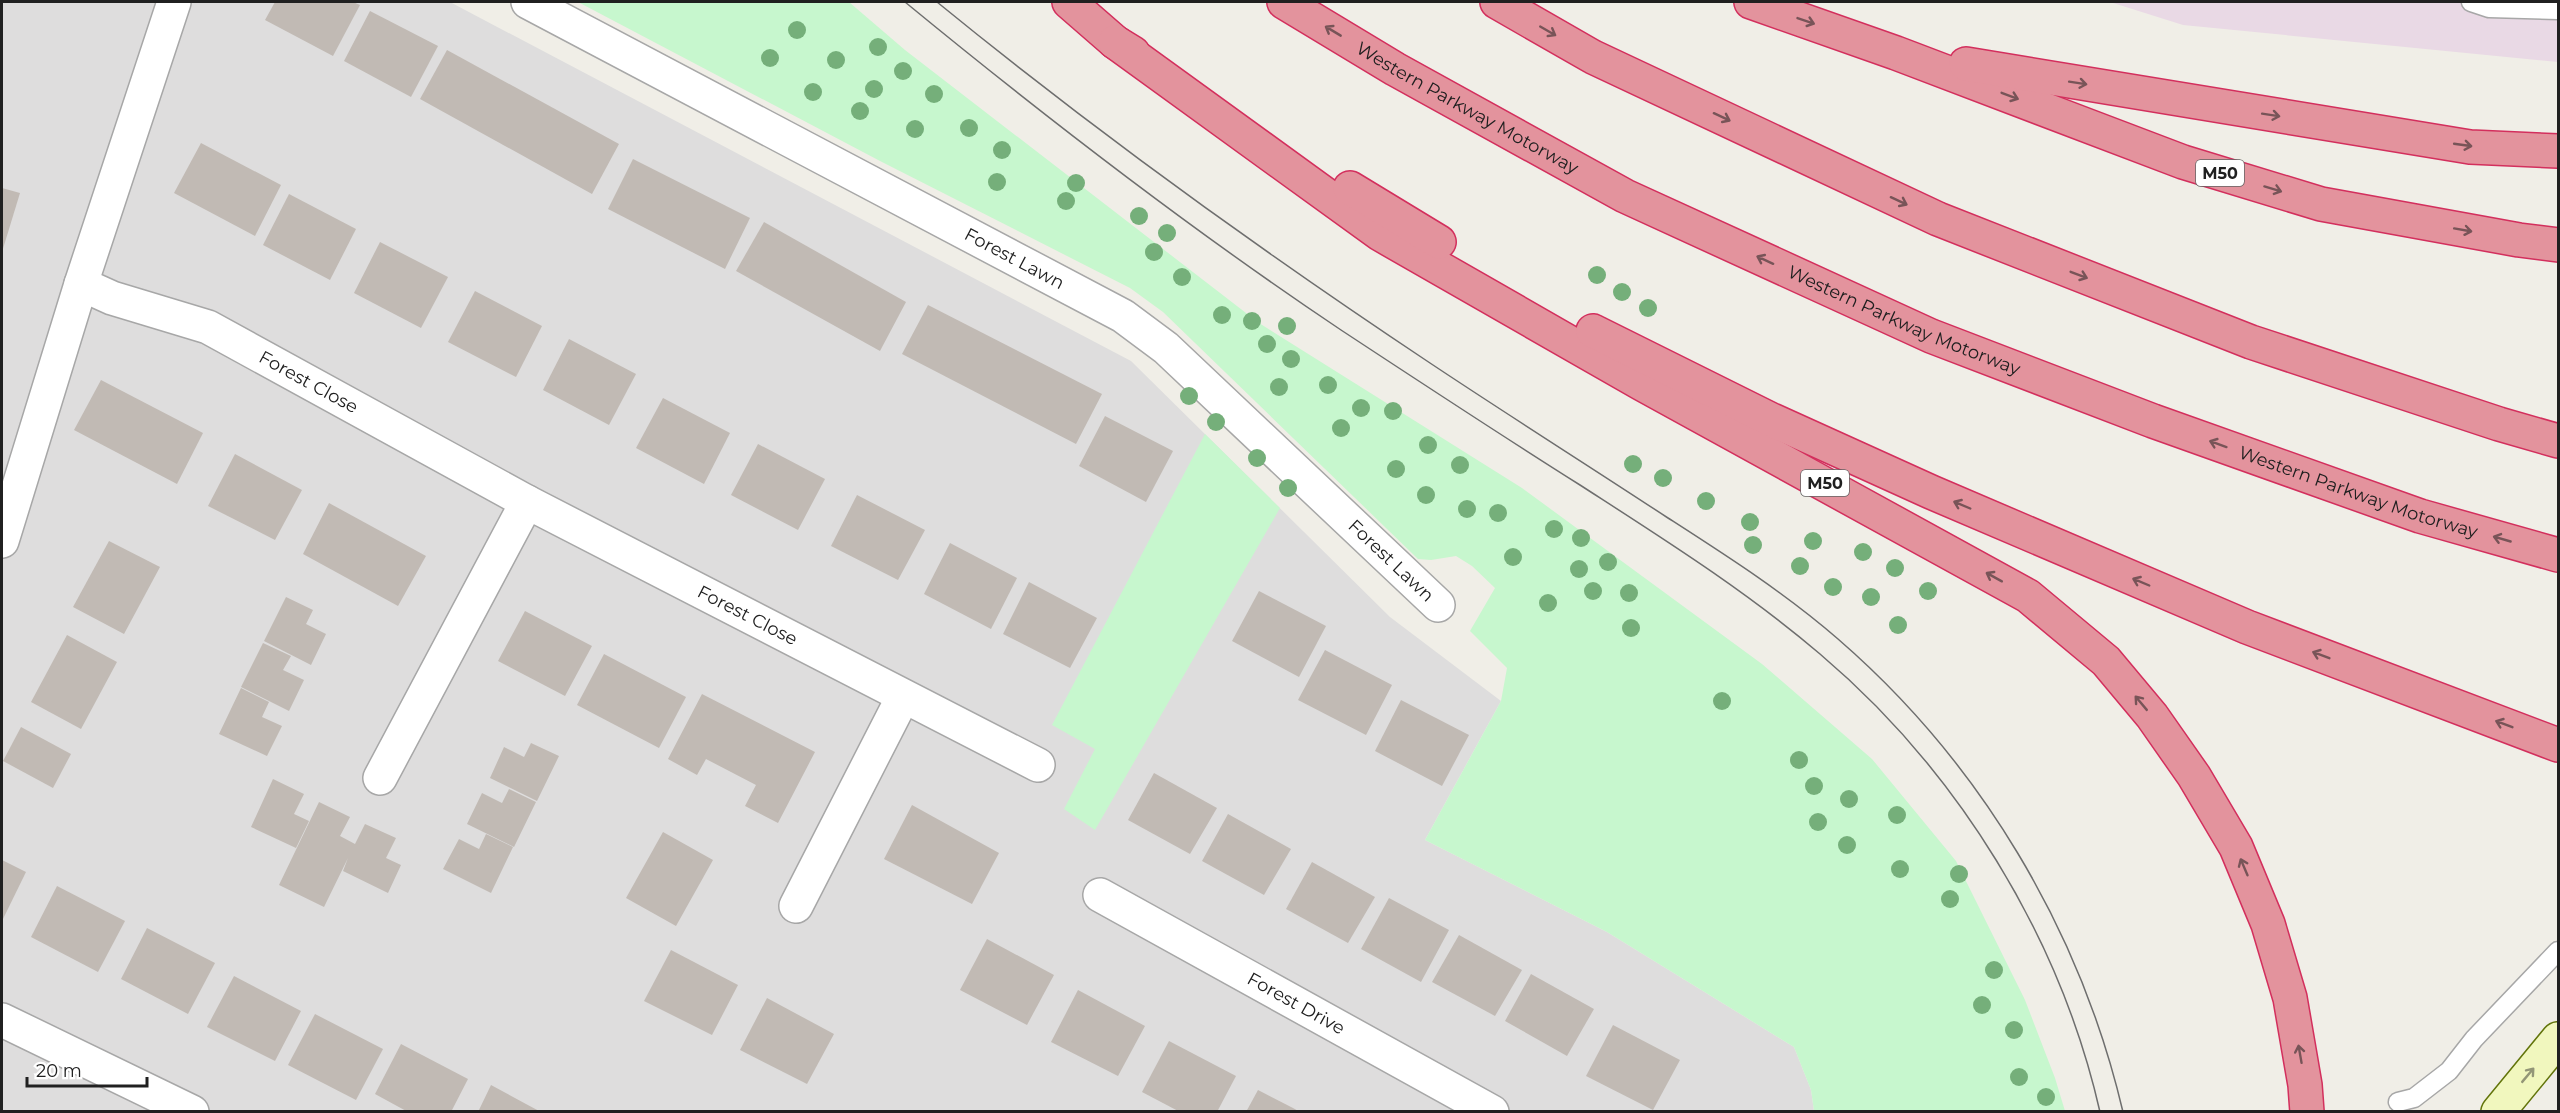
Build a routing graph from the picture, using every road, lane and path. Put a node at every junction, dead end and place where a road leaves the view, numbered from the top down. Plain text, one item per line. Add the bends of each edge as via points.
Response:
1 (174, 2) edge
2 (528, 2) edge
3 (1069, 2) edge
4 (1284, 2) edge
5 (1497, 2) edge
6 (1751, 2) edge
7 (2470, 2) edge
8 (2559, 10) edge
9 (1115, 42) junction
10 (1896, 52) junction
11 (2559, 151) edge
12 (2559, 245) edge
13 (81, 284) junction
14 (2559, 441) edge
15 (527, 502) junction
16 (2, 541) edge
17 (2559, 555) edge
18 (1438, 605) dead end
19 (903, 697) junction
20 (2559, 745) edge
21 (1038, 765) dead end
22 (380, 778) dead end
23 (1100, 895) dead end
24 (796, 906) dead end
25 (2559, 951) edge
26 (2, 1020) edge
27 (2559, 1039) edge
28 (2398, 1102) dead end
29 (192, 1112) edge
30 (1492, 1112) edge
31 (2307, 1112) edge
32 (2498, 1112) edge

1 - 13 street
2 - 18 street, Forest Lawn via 1123,316 1166,348
3 - 9 highway, M50
17 -> 4 highway, Western Parkway Motorway via 2420,516 2153,422 1931,336 1625,195 1395,69
5 -> 14 highway via 1593,57 1938,219 2251,342
6 -> 10 highway, M50
7 - 8 lane via 2489,8
20 -> 9 highway, M50 via 2247,627 1930,492 1762,415 1606,339 1412,227
31 -> 9 highway, M50 via 2290,998 2268,924 2236,847 2194,776 2152,716 2106,661 2028,596 1380,234
10 -> 11 highway, M50 via 2470,147
10 -> 12 highway, M50 via 2183,162 2321,204
13 - 15 street, Forest Close via 112,298 208,327
13 - 16 street
15 - 19 street, Forest Close
15 - 22 street
19 - 21 street, Forest Close
19 - 24 street
23 - 30 street, Forest Drive
25 - 28 lane via 2474,1039 2449,1071 2414,1098
26 - 29 street
32 -> 27 main road

